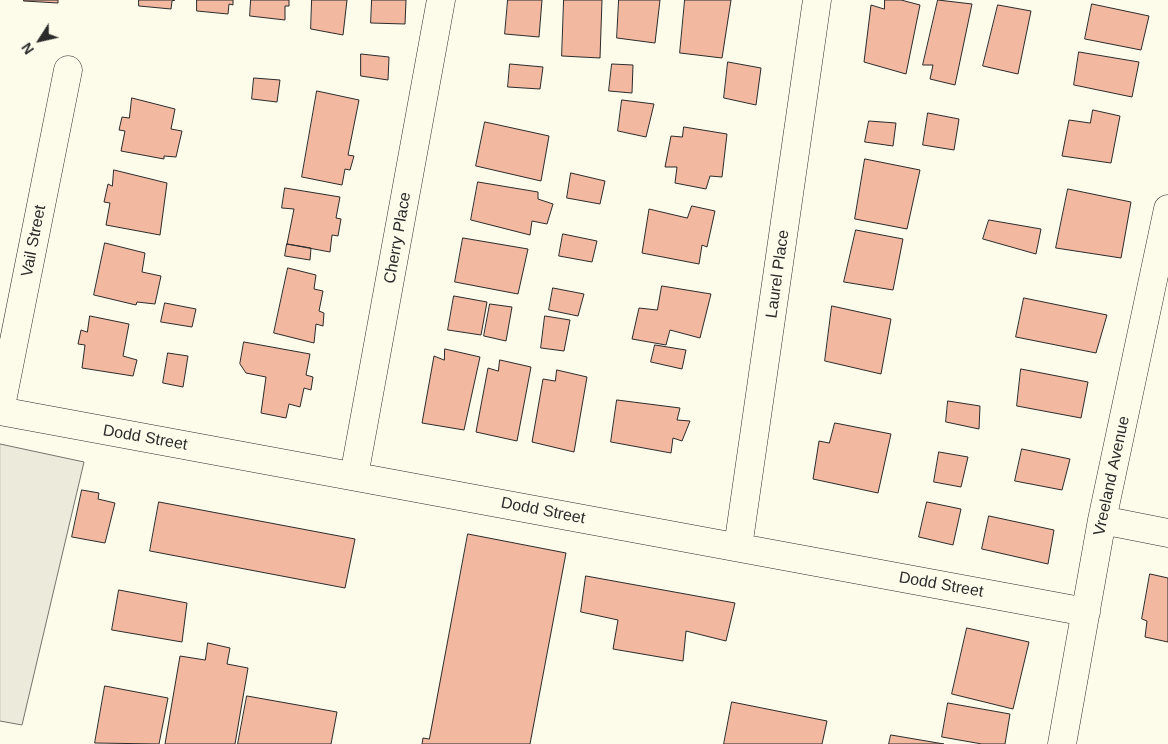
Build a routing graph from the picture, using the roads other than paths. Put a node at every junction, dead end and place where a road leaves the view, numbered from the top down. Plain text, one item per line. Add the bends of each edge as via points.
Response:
1 (442, 0) edge
2 (817, 0) edge
3 (68, 70) dead end
4 (1168, 209) edge
5 (0, 411) edge
6 (354, 476) junction
7 (1102, 520) junction
8 (1168, 533) edge
9 (738, 548) junction
10 (1086, 612) junction
11 (1062, 744) edge

1 - 6 street, Cherry Place
2 - 9 street, Laurel Place
3 - 5 street, Vail Street
4 - 7 street, Vreeland Avenue
5 - 6 street, Dodd Street
6 - 9 street, Dodd Street
7 - 8 street
7 - 10 street, Vreeland Avenue
9 - 10 street, Dodd Street
10 - 11 street, Vreeland Avenue

